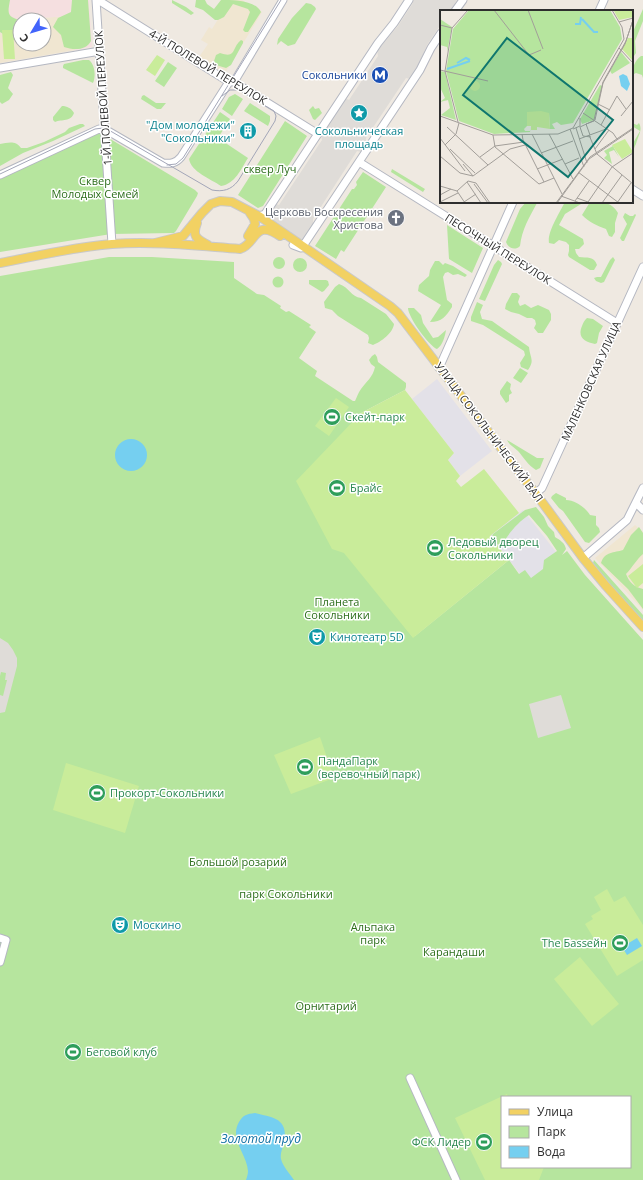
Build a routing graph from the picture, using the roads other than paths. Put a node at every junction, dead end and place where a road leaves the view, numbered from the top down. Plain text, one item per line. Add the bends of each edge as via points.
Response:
1 (97, 0) edge
2 (283, 0) edge
3 (409, 0) edge
4 (463, 0) edge
5 (604, 0) edge
6 (456, 10) edge
7 (599, 10) edge
8 (440, 34) edge
9 (100, 51) junction
10 (0, 68) edge
11 (231, 82) junction
12 (105, 130) junction
13 (318, 134) junction
14 (359, 162) junction
15 (0, 175) edge
16 (633, 190) edge
17 (643, 196) edge
18 (514, 203) edge
19 (250, 212) junction
20 (200, 215) junction
21 (258, 216) junction
22 (155, 243) junction
23 (112, 244) junction
24 (293, 245) junction
25 (304, 246) junction
26 (494, 246) junction
27 (213, 247) junction
28 (236, 249) junction
29 (316, 257) junction
30 (0, 263) edge
31 (643, 267) edge
32 (617, 323) junction
33 (439, 368) junction
34 (643, 488) edge
35 (536, 493) junction
36 (636, 503) junction
37 (643, 510) edge
38 (583, 558) junction
39 (643, 627) edge
40 (3, 939) edge
41 (0, 962) edge
42 (410, 1078) dead end
43 (456, 1180) edge

1 - 9 street, 1-Й ПОЛЕВОЙ ПЕРЕУЛОК
1 - 11 street, 4-Й ПОЛЕВОЙ ПЕРЕУЛОК
2 - 11 street
3 - 13 street
4 - 6 street
5 - 7 street
8 - 14 street via 420,70
9 - 10 street
9 - 12 street, 1-Й ПОЛЕВОЙ ПЕРЕУЛОК
11 - 12 street via 181,157 172,163 163,163
11 - 13 street, 4-Й ПОЛЕВОЙ ПЕРЕУЛОК
12 - 15 street via 96,130
12 - 23 street, 1-Й ПОЛЕВОЙ ПЕРЕУЛОК
13 - 21 street via 267,211 263,216
14 - 25 street
14 - 26 street, ПЕСОЧНЫЙ ПЕРЕУЛОК
16 - 17 street
18 - 26 street
19 - 20 main road, УЛИЦА СОКОЛЬНИЧЕСКИЙ ВАЛ via 225,201 211,204
19 - 21 main road, УЛИЦА СОКОЛЬНИЧЕСКИЙ ВАЛ
19 - 28 main road via 255,226 242,245
20 - 22 main road, УЛИЦА СОКОЛЬНИЧЕСКИЙ ВАЛ via 183,236
20 - 27 main road via 195,235 198,240
21 - 25 main road, УЛИЦА СОКОЛЬНИЧЕСКИЙ ВАЛ
22 - 23 main road
22 - 27 main road
23 - 30 main road
24 - 25 street via 301,248
24 - 28 main road, УЛИЦА СОКОЛЬНИЧЕСКИЙ ВАЛ via 270,231 262,231 255,235 245,248
24 - 29 main road, УЛИЦА СОКОЛЬНИЧЕСКИЙ ВАЛ
25 - 29 main road, УЛИЦА СОКОЛЬНИЧЕСКИЙ ВАЛ
26 - 32 street, ПЕСОЧНЫЙ ПЕРЕУЛОК
26 - 33 street
27 - 28 main road
29 - 33 main road, УЛИЦА СОКОЛЬНИЧЕСКИЙ ВАЛ via 394,309
31 - 32 street, МАЛЕНКОВСКАЯ УЛИЦА
32 - 35 street, МАЛЕНКОВСКАЯ УЛИЦА via 542,488
33 - 35 main road, УЛИЦА СОКОЛЬНИЧЕСКИЙ ВАЛ
34 - 36 street
35 - 38 main road, УЛИЦА СОКОЛЬНИЧЕСКИЙ ВАЛ
36 - 37 street
36 - 38 street via 627,520
38 - 39 main road, УЛИЦА СОКОЛЬНИЧЕСКИЙ ВАЛ
40 - 41 street
42 - 43 street

